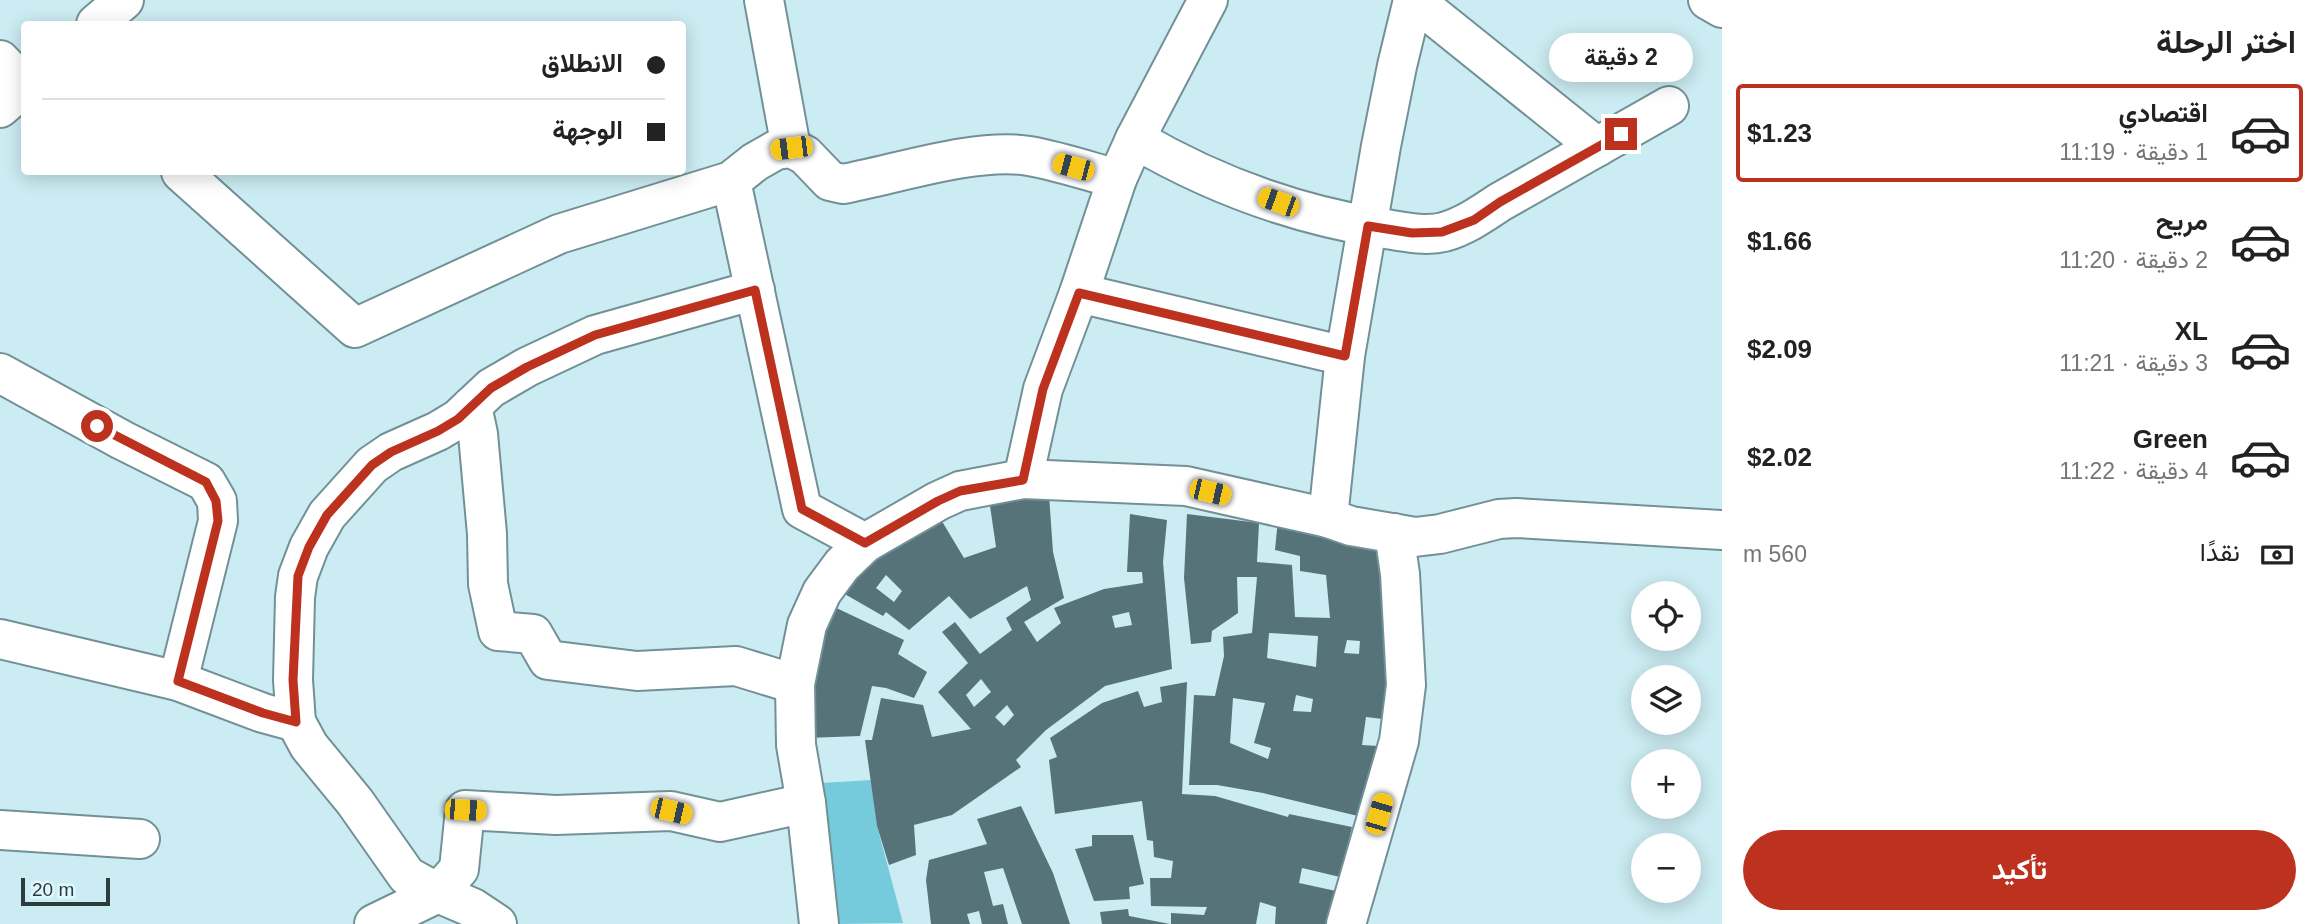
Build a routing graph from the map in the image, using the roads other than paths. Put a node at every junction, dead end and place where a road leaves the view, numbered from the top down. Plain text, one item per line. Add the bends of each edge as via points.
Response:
1 (124, 0) edge
2 (764, 0) edge
3 (1208, 0) edge
4 (1414, 0) edge
5 (1708, 0) edge
6 (1722, 8) edge
7 (100, 21) edge
8 (0, 60) edge
9 (21, 83) edge
10 (21, 89) edge
11 (1669, 106) dead end
12 (0, 108) edge
13 (1135, 139) junction
14 (1597, 147) junction
15 (791, 148) junction
16 (184, 175) edge
17 (1117, 178) junction
18 (731, 181) junction
19 (1368, 226) junction
20 (755, 290) junction
21 (1079, 293) junction
22 (1345, 356) junction
23 (0, 373) edge
24 (472, 406) junction
25 (1023, 480) junction
26 (1328, 518) junction
27 (1722, 530) edge
28 (1394, 533) junction
29 (865, 543) junction
30 (0, 639) edge
31 (178, 681) junction
32 (795, 684) junction
33 (296, 722) junction
34 (806, 803) junction
35 (0, 830) edge
36 (140, 839) dead end
37 (438, 893) junction
38 (374, 924) edge
39 (498, 924) edge
40 (819, 924) edge
41 (1346, 924) edge

1 - 7 street
2 - 15 street
3 - 13 street
4 - 14 street
4 - 19 street via 1396,66
5 - 6 street
8 - 9 street
10 - 12 street
11 - 14 street
13 - 17 street
13 - 19 street via 1211,179 1313,215
14 - 19 street via 1474,220 1442,232
15 - 17 street via 805,155 830,181 844,184 1003,154
15 - 18 street via 776,150
16 - 18 street via 355,328 559,234
17 - 21 street
18 - 20 street
19 - 22 street
20 - 24 street via 595,335 527,367 491,388
20 - 29 street via 802,509
21 - 22 street
21 - 25 street via 1043,389
22 - 26 street
23 - 31 street via 206,482 216,501 218,521
24 - 32 street via 486,522 488,584 498,631 533,634 548,660 637,671 736,666
24 - 33 street via 438,431 372,465 327,515 309,547 298,576 293,680
25 - 26 street via 1186,486
25 - 29 street via 960,491
26 - 28 street
27 - 28 street via 1516,518 1440,534 1415,537
28 - 41 street via 1406,685 1399,741
29 - 32 street via 822,592 807,625
30 - 31 street
31 - 33 street
32 - 34 street via 796,745
33 - 37 street via 407,876
34 - 37 street via 720,822 671,811 556,815 465,810 459,869
34 - 40 street
35 - 36 street
37 - 38 street
37 - 39 street

